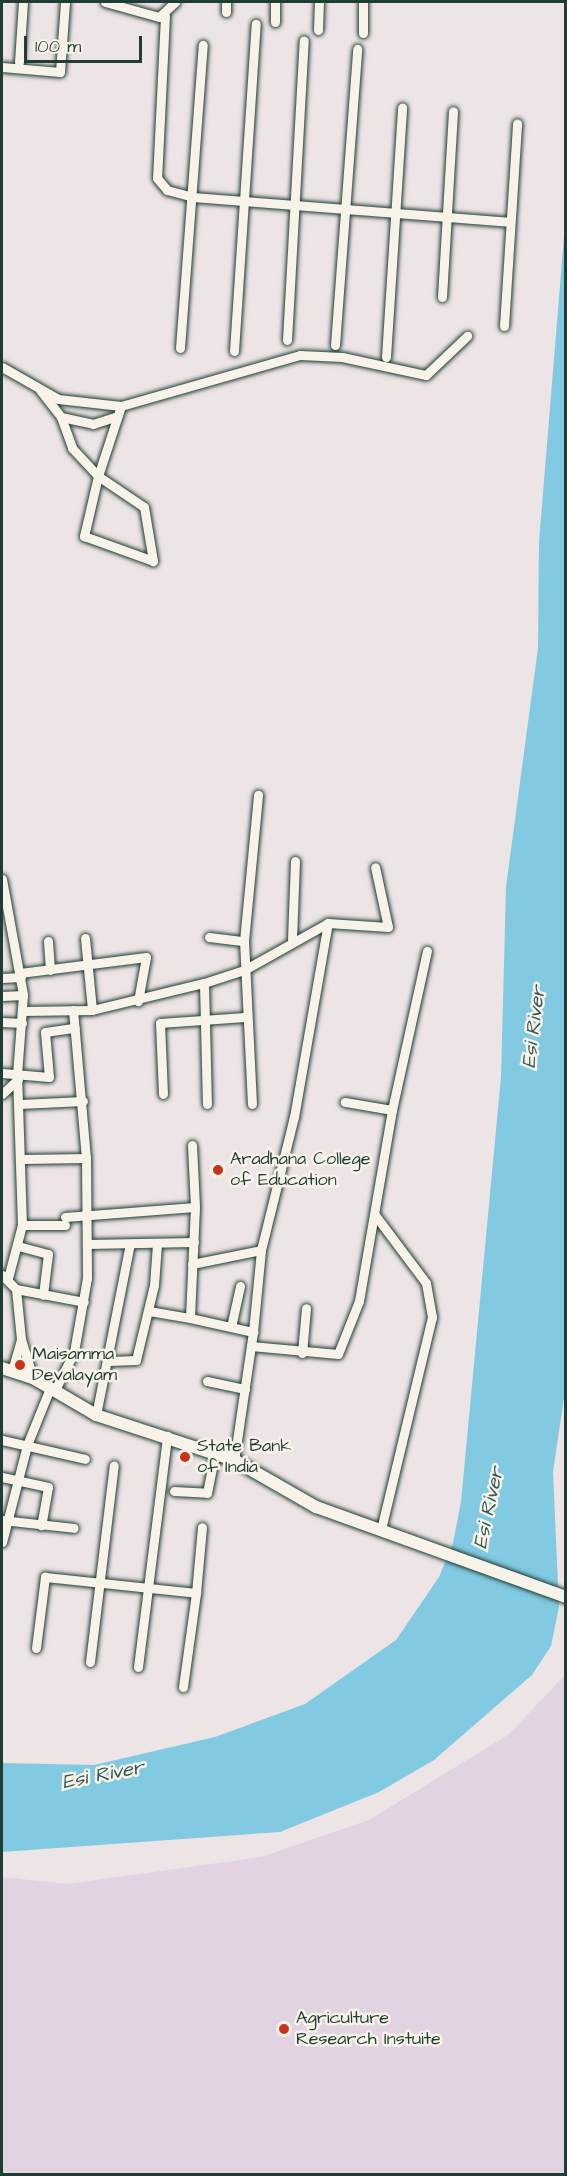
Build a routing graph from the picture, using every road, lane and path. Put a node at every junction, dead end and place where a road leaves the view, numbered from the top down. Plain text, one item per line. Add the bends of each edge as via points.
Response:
1 (23, 2) edge
2 (64, 2) edge
3 (105, 2) edge
4 (175, 2) edge
5 (226, 2) edge
6 (275, 2) edge
7 (319, 2) edge
8 (363, 2) edge
9 (226, 12) dead end
10 (165, 16) junction
11 (275, 22) dead end
12 (256, 24) dead end
13 (318, 30) dead end
14 (363, 33) dead end
15 (304, 40) dead end
16 (203, 45) dead end
17 (357, 49) dead end
18 (19, 62) dead end
19 (2, 67) edge
20 (402, 108) dead end
21 (453, 111) dead end
22 (517, 123) dead end
23 (191, 197) junction
24 (244, 200) junction
25 (295, 204) junction
26 (345, 208) junction
27 (395, 212) junction
28 (447, 216) junction
29 (510, 222) junction
30 (442, 297) dead end
31 (504, 326) dead end
32 (467, 336) dead end
33 (287, 340) dead end
34 (335, 345) dead end
35 (180, 348) dead end
36 (234, 351) dead end
37 (386, 357) dead end
38 (2, 367) edge
39 (40, 390) junction
40 (121, 406) junction
41 (118, 416) junction
42 (61, 417) junction
43 (98, 476) junction
44 (258, 795) dead end
45 (296, 861) dead end
46 (375, 867) dead end
47 (2, 879) edge
48 (6, 914) edge
49 (328, 923) junction
50 (209, 937) dead end
51 (85, 938) dead end
52 (292, 939) junction
53 (48, 941) dead end
54 (244, 941) junction
55 (427, 951) dead end
56 (87, 965) junction
57 (50, 970) junction
58 (244, 970) junction
59 (21, 975) junction
60 (2, 978) edge
61 (204, 982) junction
62 (23, 995) junction
63 (2, 996) edge
64 (138, 1001) junction
65 (73, 1010) junction
66 (92, 1010) junction
67 (23, 1011) junction
68 (161, 1012) dead end
69 (245, 1017) junction
70 (203, 1021) junction
71 (2, 1022) edge
72 (22, 1023) junction
73 (160, 1023) junction
74 (75, 1028) junction
75 (2, 1072) edge
76 (17, 1077) junction
77 (2, 1094) edge
78 (164, 1094) dead end
79 (82, 1101) junction
80 (345, 1102) dead end
81 (20, 1104) junction
82 (207, 1104) dead end
83 (252, 1104) dead end
84 (392, 1110) junction
85 (192, 1145) dead end
86 (86, 1158) junction
87 (23, 1159) junction
88 (195, 1207) junction
89 (86, 1211) junction
90 (375, 1215) junction
91 (22, 1225) junction
92 (194, 1242) junction
93 (87, 1244) junction
94 (130, 1244) junction
95 (157, 1244) junction
96 (18, 1246) junction
97 (261, 1250) junction
98 (192, 1264) junction
99 (5, 1277) edge
100 (240, 1286) dead end
101 (16, 1289) junction
102 (44, 1295) junction
103 (84, 1302) junction
104 (306, 1308) dead end
105 (149, 1311) junction
106 (189, 1318) junction
107 (231, 1327) junction
108 (253, 1332) junction
109 (21, 1339) junction
110 (251, 1346) junction
111 (302, 1353) junction
112 (109, 1360) junction
113 (7, 1370) edge
114 (33, 1378) junction
115 (207, 1381) dead end
116 (52, 1389) junction
117 (245, 1389) junction
118 (96, 1415) junction
119 (167, 1436) junction
120 (2, 1440) edge
121 (27, 1444) junction
122 (215, 1453) junction
123 (86, 1459) dead end
124 (234, 1460) junction
125 (114, 1465) dead end
126 (2, 1477) edge
127 (17, 1480) junction
128 (174, 1491) dead end
129 (3, 1520) edge
130 (41, 1525) junction
131 (202, 1527) dead end
132 (74, 1528) dead end
133 (381, 1530) junction
134 (2, 1542) edge
135 (99, 1581) junction
136 (147, 1587) junction
137 (196, 1593) junction
138 (566, 1597) edge
139 (36, 1648) dead end
140 (90, 1662) dead end
141 (138, 1667) dead end
142 (183, 1687) dead end

1 - 18 street
2 - 19 street via 60,72
3 - 10 street
4 - 10 street
5 - 9 street
6 - 11 street
7 - 13 street
8 - 14 street
10 - 23 street via 157,178 167,190
12 - 24 street
15 - 25 street
16 - 23 street
17 - 26 street
20 - 27 street
21 - 28 street
22 - 29 street
23 - 24 street
23 - 35 street
24 - 25 street
24 - 36 street
25 - 26 street
25 - 33 street
26 - 27 street
26 - 34 street
27 - 28 street
27 - 37 street
28 - 29 street
28 - 30 street
29 - 31 street
32 - 40 street via 426,375 342,357 300,355
38 - 39 street via 18,372
39 - 40 street via 58,399
39 - 42 street
40 - 41 street
41 - 42 street via 93,424
41 - 43 street
42 - 43 street via 72,448
43 - 43 street via 144,507 153,561 84,536
44 - 54 street
45 - 52 street
46 - 49 street via 388,927
47 - 48 street
48 - 59 street
49 - 52 street
49 - 97 street via 294,1117
50 - 54 street
51 - 56 street
52 - 58 street
53 - 57 street
54 - 58 street
55 - 84 street
56 - 57 street
56 - 64 street via 146,957
56 - 66 street
57 - 59 street
58 - 61 street
58 - 69 street
59 - 60 street
59 - 62 street
61 - 64 street
61 - 70 street
62 - 63 street
62 - 67 street
64 - 66 street
65 - 66 street
65 - 67 street
65 - 74 street
67 - 72 street
68 - 73 street
69 - 70 street
69 - 83 street
70 - 73 street
70 - 82 street
71 - 72 street
72 - 76 street
73 - 78 street
74 - 76 street via 45,1032 49,1077
74 - 79 street
75 - 76 street
76 - 77 street
76 - 81 street
79 - 81 street
79 - 86 street
80 - 84 street
81 - 87 street
84 - 90 street
85 - 88 street
86 - 87 street
86 - 89 street
87 - 91 street
88 - 89 street
88 - 92 street
89 - 91 street via 65,1221
89 - 93 street
90 - 111 street via 359,1301 338,1354
90 - 133 street via 426,1283 432,1317
91 - 96 street
92 - 95 street
92 - 98 street
93 - 94 street
93 - 103 street
94 - 95 street
94 - 112 street
95 - 105 street
96 - 99 street
96 - 102 street via 48,1254
97 - 98 street
97 - 108 street
98 - 106 street
99 - 101 street
100 - 107 street
101 - 102 street
101 - 109 street
102 - 103 street
103 - 116 street via 74,1352
104 - 111 street
105 - 106 street
105 - 112 street via 136,1360
106 - 107 street
107 - 108 street
108 - 110 street
109 - 113 street
109 - 114 street
110 - 111 street
110 - 117 street
112 - 118 street
113 - 114 street
114 - 116 street
115 - 117 street
116 - 118 street
116 - 121 street
117 - 124 street
118 - 119 street
119 - 122 street
119 - 136 street
120 - 121 street
121 - 123 street
121 - 127 street
122 - 124 street
122 - 128 street via 207,1493
124 - 133 street via 316,1508
125 - 135 street
126 - 127 street
127 - 129 street
127 - 130 street via 48,1487
129 - 130 street
129 - 134 street
130 - 132 street
131 - 137 street
133 - 138 street
135 - 136 street
135 - 139 street via 45,1577
135 - 140 street
136 - 137 street
136 - 141 street
137 - 142 street

